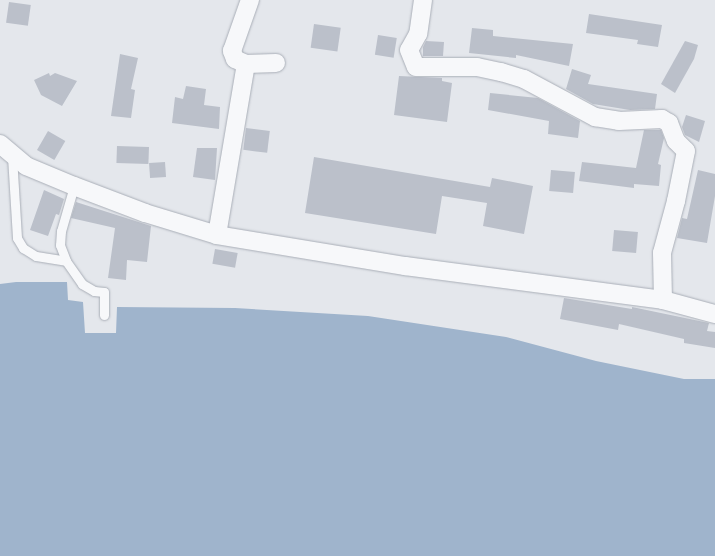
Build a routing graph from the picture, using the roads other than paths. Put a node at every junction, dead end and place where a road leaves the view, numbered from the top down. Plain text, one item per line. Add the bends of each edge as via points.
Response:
1 (250, 0) edge
2 (423, 0) edge
3 (276, 63) dead end
4 (246, 64) junction
5 (6, 150) edge
6 (74, 186) junction
7 (217, 235) junction
8 (66, 261) junction
9 (663, 300) junction
10 (715, 314) edge
11 (104, 315) dead end

1 - 4 street via 245,8 232,51 235,59
2 - 9 street via 418,34 409,50 416,67 477,67 501,72 524,79 595,117 619,121 662,119 669,124 676,140 686,151 662,253
3 - 4 street
4 - 7 street
5 - 6 street via 26,166
5 - 8 lane via 17,238 23,248 36,256
6 - 7 street
6 - 8 lane via 61,231 60,245
7 - 9 street via 405,266
8 - 11 lane via 82,284 104,292
9 - 10 street

